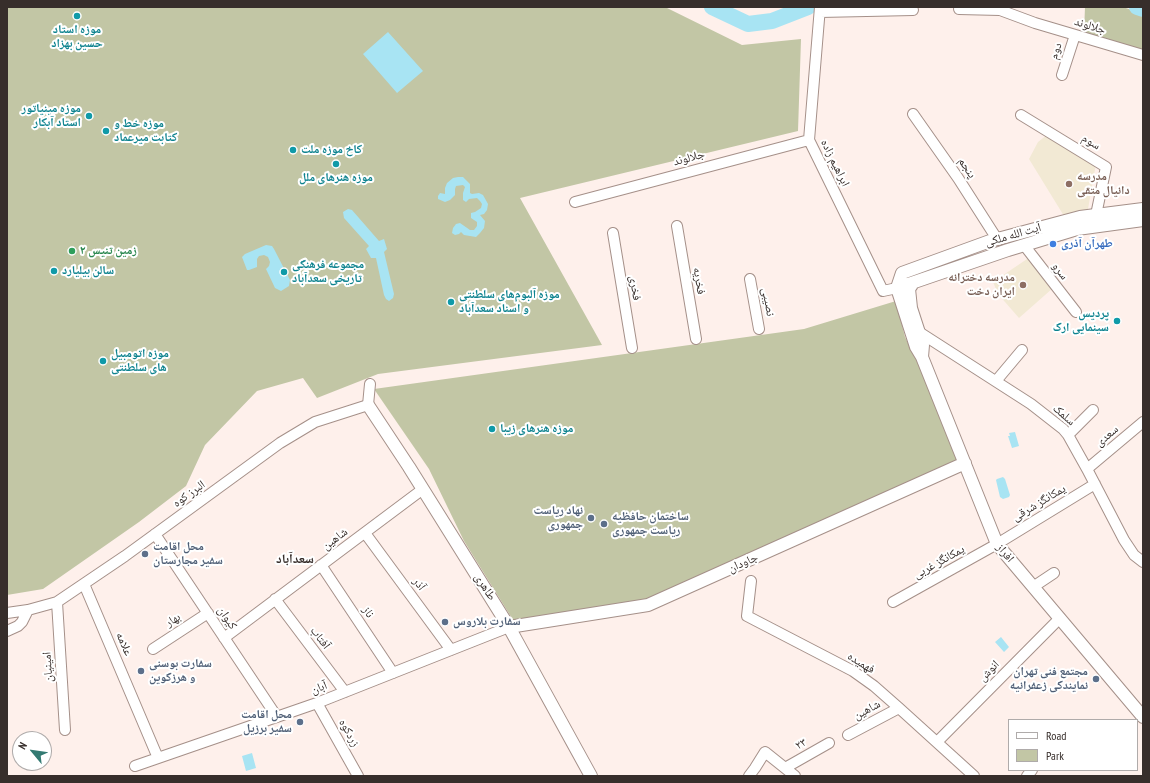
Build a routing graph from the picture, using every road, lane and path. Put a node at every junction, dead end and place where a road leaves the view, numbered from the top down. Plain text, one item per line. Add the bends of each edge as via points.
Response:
1 (820, 9) edge
2 (913, 10) dead end
3 (959, 10) dead end
4 (1075, 35) junction
5 (1143, 55) edge
6 (1062, 75) dead end
7 (913, 114) dead end
8 (1021, 115) dead end
9 (809, 140) junction
10 (575, 202) dead end
11 (1143, 209) edge
12 (1096, 215) junction
13 (1143, 220) edge
14 (677, 226) dead end
15 (613, 233) dead end
16 (997, 239) junction
17 (1024, 245) junction
18 (750, 279) dead end
19 (913, 282) junction
20 (897, 288) junction
21 (883, 291) joint
22 (1076, 312) dead end
23 (759, 329) dead end
24 (919, 332) junction
25 (696, 339) dead end
26 (632, 348) dead end
27 (1022, 350) dead end
28 (922, 357) junction
29 (996, 381) junction
30 (370, 384) dead end
31 (368, 405) junction
32 (1093, 410) dead end
33 (1143, 422) edge
34 (1068, 435) junction
35 (965, 463) junction
36 (1087, 469) junction
37 (1095, 484) junction
38 (423, 489) junction
39 (365, 533) junction
40 (155, 534) junction
41 (997, 544) junction
42 (1143, 562) edge
43 (321, 565) junction
44 (1054, 573) dead end
45 (751, 581) dead end
46 (84, 584) junction
47 (1033, 587) junction
48 (276, 599) junction
49 (57, 602) junction
50 (893, 602) dead end
51 (28, 610) junction
52 (7, 613) edge
53 (208, 613) junction
54 (1060, 618) junction
55 (509, 627) junction
56 (7, 630) edge
57 (224, 638) junction
58 (153, 649) dead end
59 (451, 650) junction
60 (393, 673) junction
61 (345, 692) junction
62 (317, 703) junction
63 (899, 708) junction
64 (277, 717) junction
65 (1143, 717) edge
66 (65, 730) dead end
67 (848, 735) dead end
68 (936, 742) junction
69 (829, 743) dead end
70 (158, 758) junction
71 (134, 766) dead end
72 (785, 768) junction
73 (967, 774) edge
74 (358, 776) edge
75 (591, 776) edge
76 (749, 776) edge
77 (795, 776) edge

1 - 2 street
1 - 9 street, ابراهیم زاده
3 - 4 street, جلالوند via 1000,10
4 - 5 street, جلالوند
4 - 6 street, دوم
7 - 16 street, پنجم
8 - 12 street, سوم via 1106,167
9 - 10 street, جلالوند
9 - 21 street, ابراهیم زاده
11 - 12 street, آیت الله ملکی
12 - 16 street, آیت الله ملکی
13 - 17 street, آیت الله ملکی via 1077,228
14 - 25 street, فخریه
15 - 26 street, فخری
16 - 20 street, آیت الله ملکی via 902,273
17 - 19 street, آیت الله ملکی
17 - 22 street, سرو
18 - 23 street, نصیبی
19 - 20 street, آیت الله ملکی
19 - 24 street, افراز via 909,289 911,308
20 - 21 street, آیت الله ملکی
20 - 28 street, افراز via 916,347
24 - 28 street, افراز via 923,345
24 - 29 street, سلمک
27 - 29 street
28 - 35 street, افراز
29 - 34 street, سلمک via 1051,418
30 - 31 street
31 - 38 street, طاهری
31 - 40 street, البرز کوه via 315,422 280,443
32 - 34 street
33 - 36 street, سعدی
34 - 36 street, سلمک
35 - 41 street, افراز
35 - 55 street, جاودان via 648,605
36 - 37 street, سلمک
37 - 41 street, یمکانگز شرقی
37 - 42 street, سلمک via 1124,540 1134,555
38 - 39 street, شاهین
38 - 55 street, طاهری
39 - 43 street, شاهین
39 - 59 street, آذر
40 - 46 street, البرز کوه
40 - 53 street, کیوان
41 - 47 street, افراز
41 - 50 street, یمکانگز غربی
43 - 48 street, شاهین
43 - 60 street, ناز
44 - 47 street
45 - 63 street, فهمیده via 747,616 853,671
46 - 49 street, البرز کوه
46 - 70 street, علامه
47 - 54 street, افراز
48 - 57 street, شاهین
48 - 61 street, آفتاب
49 - 51 street, البرز کوه
49 - 66 street, امینیان
51 - 52 street, البرز کوه
51 - 56 street via 18,626
53 - 57 street, کیوان
53 - 58 street, بهار
54 - 65 street, افراز
54 - 68 street, انوش
55 - 59 street, آبان
55 - 75 street, طاهری
57 - 64 street, کیوان
59 - 60 street, آبان
60 - 61 street, آبان
61 - 62 street, آبان
62 - 64 street, آبان
62 - 74 street, زردکوه
63 - 67 street, شاهین
63 - 68 street, فهمیده
64 - 70 street, آبان
68 - 73 street, فهمیده
69 - 72 street, ۲۳
70 - 71 street, آبان
72 - 76 street via 765,752
72 - 77 street

